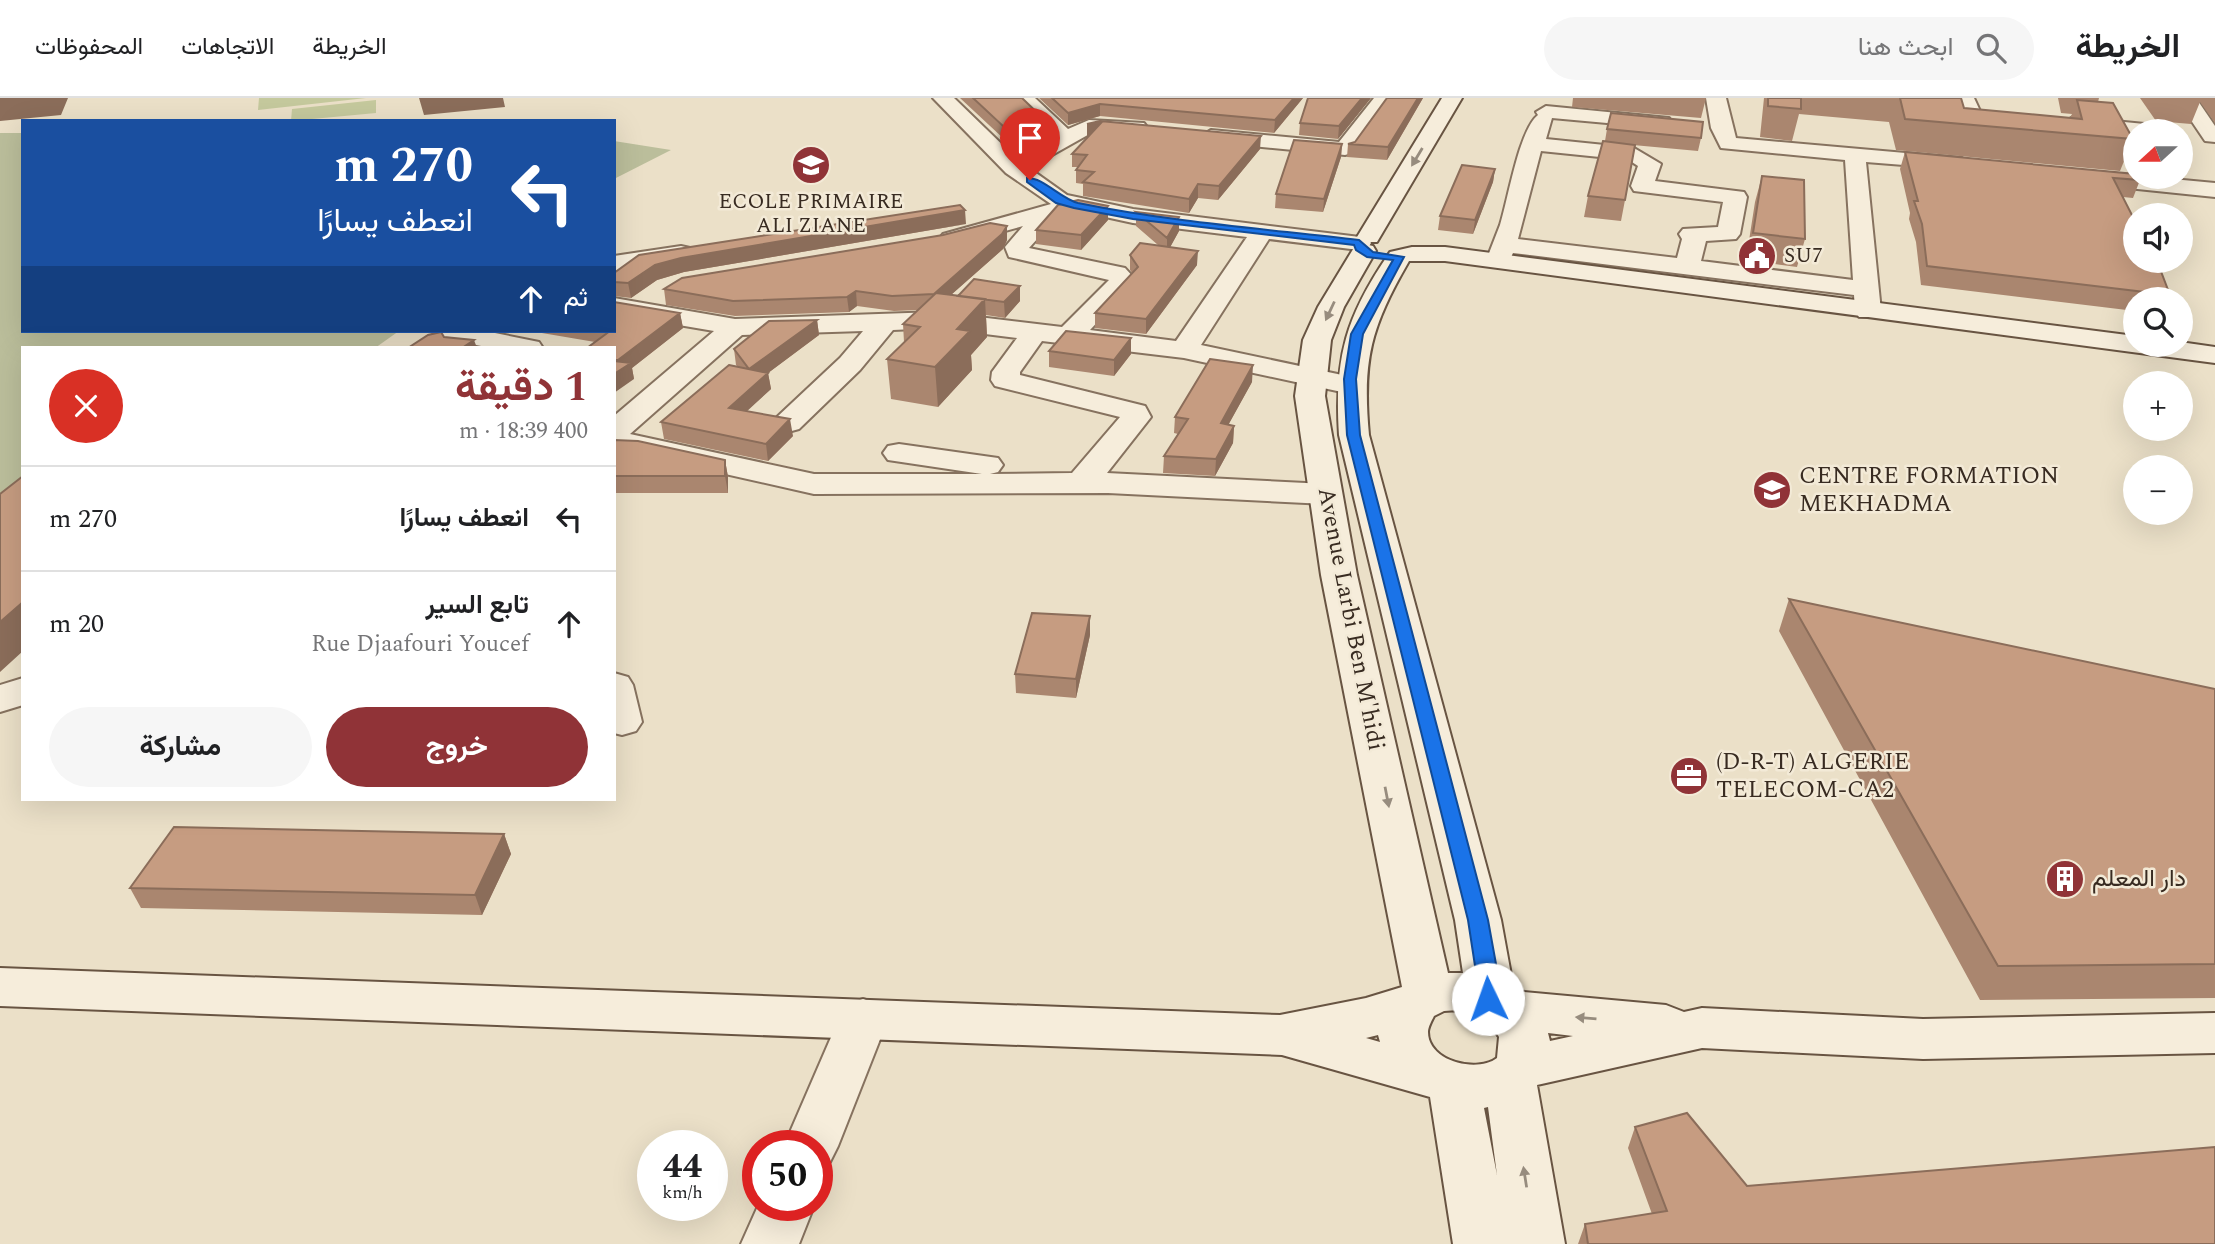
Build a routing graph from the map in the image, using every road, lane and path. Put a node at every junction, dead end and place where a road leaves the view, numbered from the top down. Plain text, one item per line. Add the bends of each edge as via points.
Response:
1 (943, 98) edge
2 (1024, 98) edge
3 (1384, 98) edge
4 (1452, 98) edge
5 (2186, 98) edge
6 (1548, 105) edge
7 (1968, 105) edge
8 (1945, 110) edge
9 (1718, 111) edge
10 (1997, 115) edge
11 (2049, 120) edge
12 (2100, 126) junction
13 (2123, 128) edge
14 (1157, 129) edge
15 (1197, 134) edge
16 (2193, 135) edge
17 (1065, 137) junction
18 (2213, 137) edge
19 (1534, 144) junction
20 (1855, 155) junction
21 (1975, 165) edge
22 (2123, 167) edge
23 (1014, 168) junction
24 (2067, 175) edge
25 (2123, 182) edge
26 (2193, 188) edge
27 (2215, 190) edge
28 (1048, 202) junction
29 (994, 203) dead end
30 (1264, 231) junction
31 (933, 242) edge
32 (1364, 244) junction
33 (710, 249) edge
34 (1406, 250) junction
35 (1500, 252) junction
36 (616, 264) edge
37 (1688, 267) junction
38 (668, 287) edge
39 (1866, 300) junction
40 (626, 308) edge
41 (886, 321) junction
42 (735, 327) junction
43 (1036, 330) junction
44 (457, 333) edge
45 (1070, 335) junction
46 (518, 346) edge
47 (1184, 350) junction
48 (2213, 354) edge
49 (1312, 377) junction
50 (1350, 385) junction
51 (788, 423) edge
52 (616, 430) edge
53 (616, 440) edge
54 (899, 453) dead end
55 (1098, 481) junction
56 (1326, 494) junction
57 (21, 691) edge
58 (0, 700) edge
59 (0, 986) edge
60 (1421, 1000) junction
61 (1497, 1005) junction
62 (863, 1019) junction
63 (1702, 1028) junction
64 (2215, 1033) edge
65 (1280, 1035) junction
66 (1515, 1073) junction
67 (1445, 1082) junction
68 (818, 1130) edge
69 (780, 1221) edge
70 (770, 1244) edge
71 (1482, 1244) edge
72 (1536, 1244) edge

1 - 23 street
2 - 17 street
3 - 15 street via 1345,149
4 -> 32 street, Avenue Larbi Ben M'hidi
5 - 18 street
6 - 9 street via 1689,118
6 - 19 street
7 - 8 street
7 - 10 street
9 - 20 street via 1728,144
11 - 12 street
12 - 13 street
12 - 22 street
14 - 17 street via 1100,125
16 - 18 street
17 - 23 street
19 - 35 street
19 - 37 street via 1634,154 1650,164 1642,187 1736,197 1728,234 1691,234
20 - 21 street
20 - 39 street
23 - 28 street
24 - 25 street
26 - 27 street
28 - 29 street
28 - 30 street
28 - 31 street via 990,230
28 - 45 street via 1018,252 1116,273 1124,280
30 - 32 street
30 - 47 street
32 - 34 street
32 -> 49 street, Avenue Larbi Ben M'hidi via 1324,322 1312,360
33 - 36 street
34 - 35 street
34 - 50 street, Avenue Larbi Ben M'hidi via 1357,334
35 - 37 street
35 - 39 street
37 - 39 street
38 - 40 street
39 - 48 street
40 - 42 street
41 - 42 street
41 - 43 street via 937,320
41 - 51 street via 850,364
42 - 52 street
43 - 45 street
43 - 55 street via 1005,380 1134,412 1136,417
44 - 46 street
45 - 47 street
47 - 49 street
49 - 50 street
49 - 56 street, Avenue Larbi Ben M'hidi via 1312,407
50 - 61 street, Avenue Larbi Ben M'hidi via 1354,435
53 - 55 street via 814,484
54 - 55 street
55 - 56 street
56 -> 60 street, Avenue Larbi Ben M'hidi
57 - 58 street
59 - 62 street
60 - 61 street via 1458,992
60 - 65 street via 1360,1020
60 - 67 street via 1404,1018 1406,1050 1419,1066
63 -> 61 street
61 - 66 street via 1518,1023 1525,1039 1526,1054
62 - 65 street
62 - 68 street
63 - 64 street via 1923,1039
63 - 66 street
65 - 67 street
66 - 67 street via 1493,1086
72 -> 66 street
67 - 71 street
69 - 70 street

